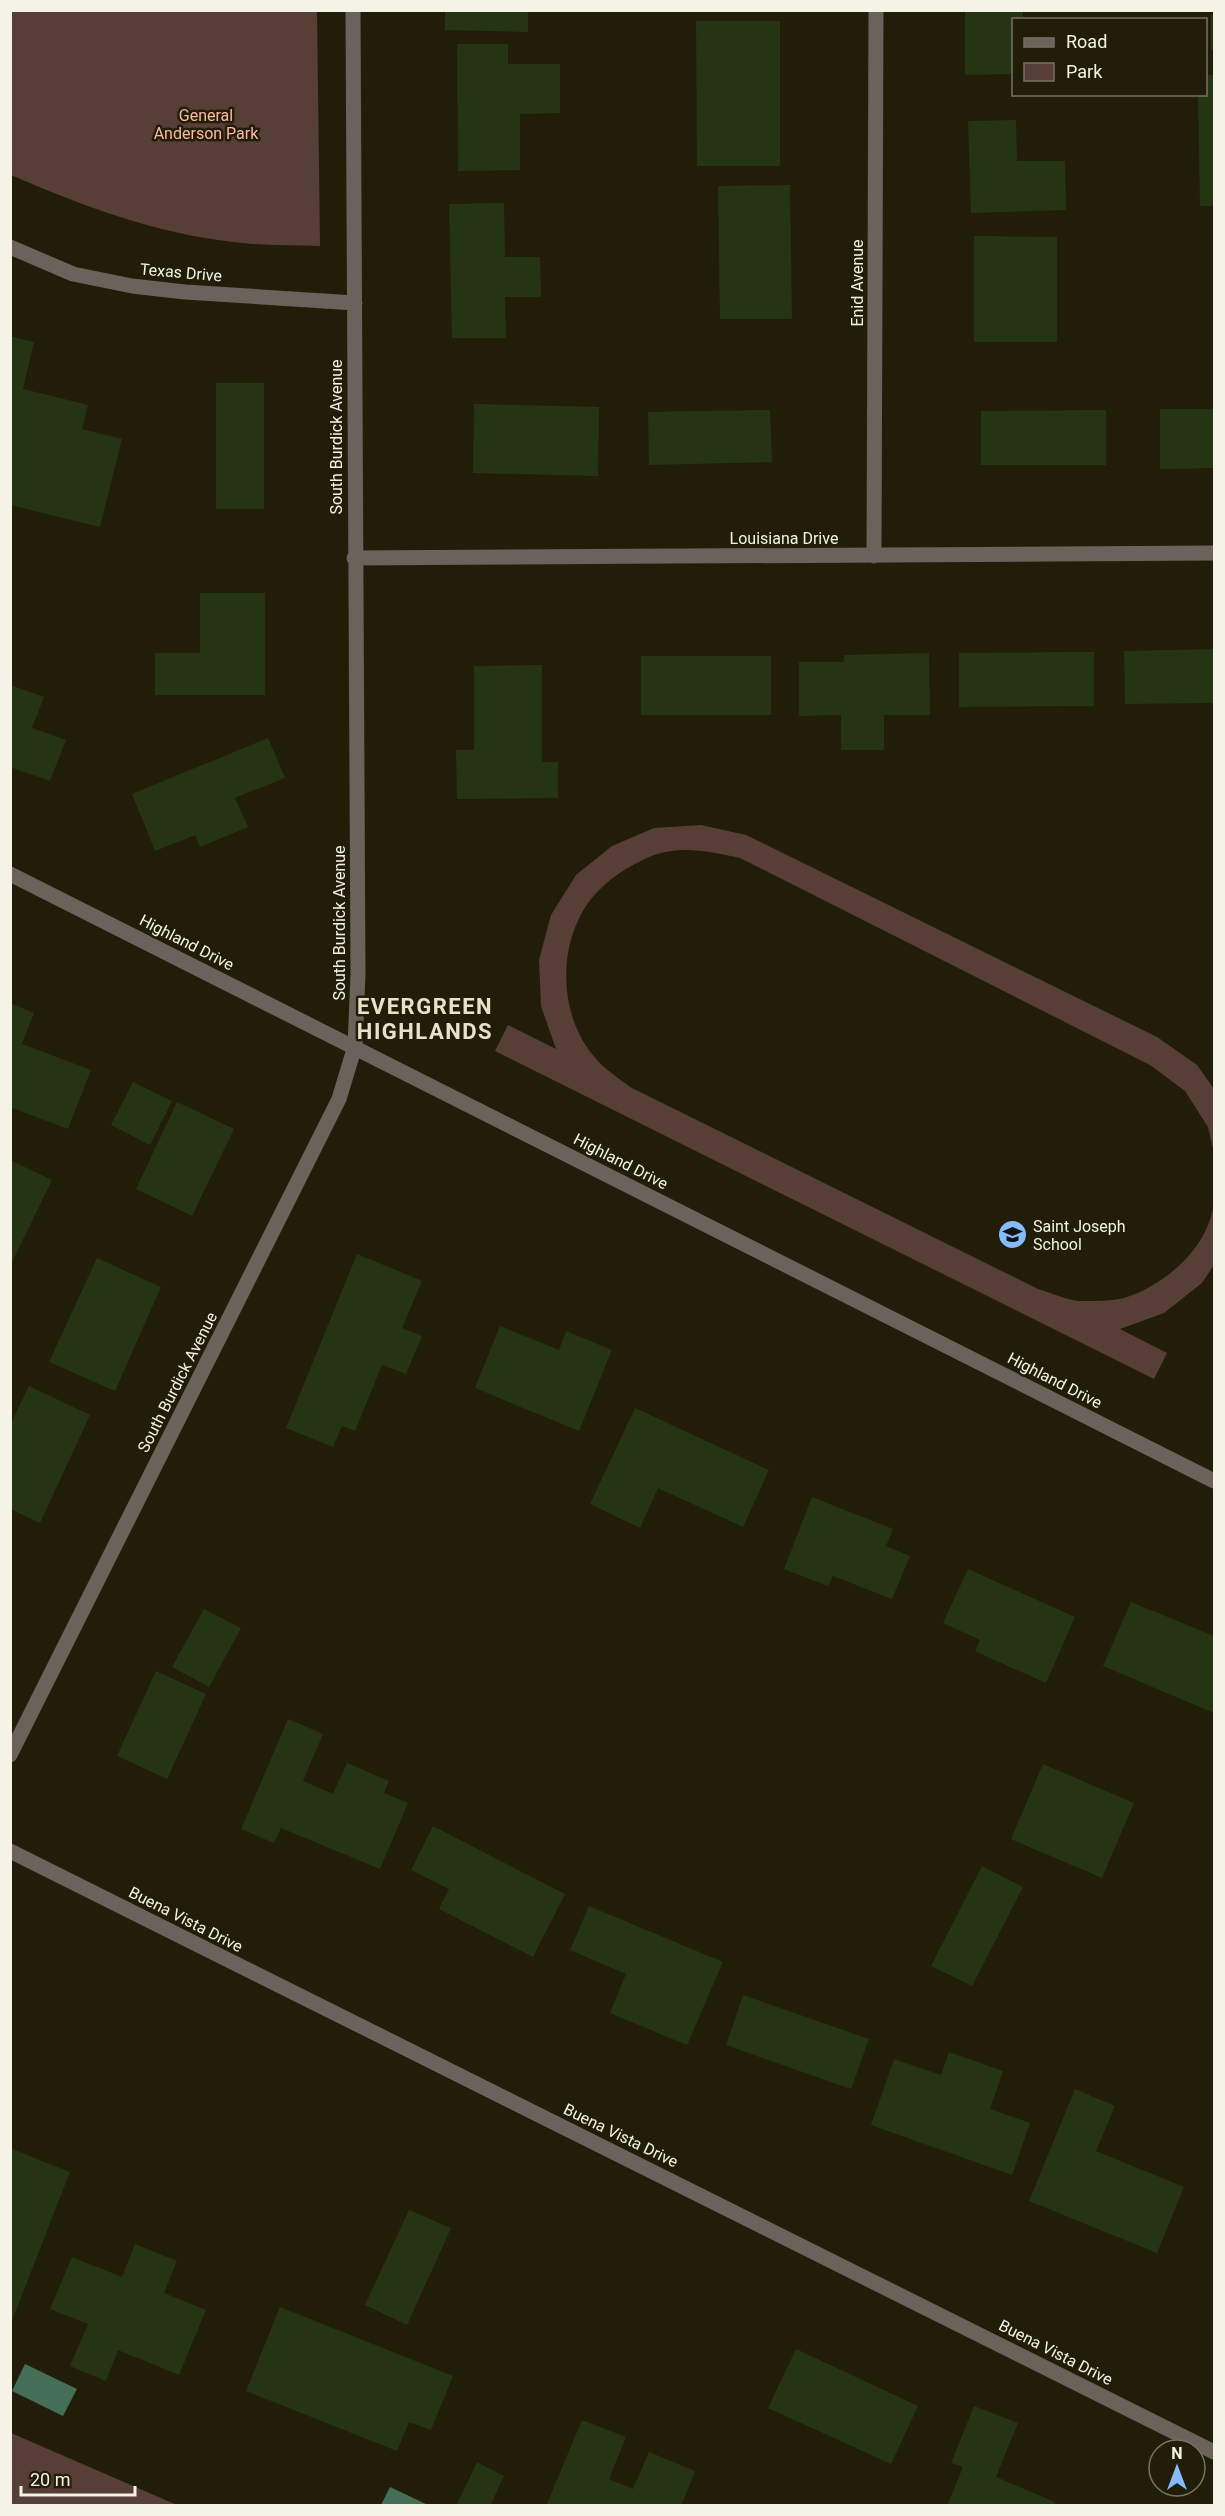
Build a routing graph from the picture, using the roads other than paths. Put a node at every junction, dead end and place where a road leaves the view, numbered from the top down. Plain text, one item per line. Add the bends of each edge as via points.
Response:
1 (352, 10) edge
2 (876, 10) edge
3 (10, 247) edge
4 (355, 303) junction
5 (1215, 553) edge
6 (873, 556) junction
7 (354, 558) junction
8 (10, 874) edge
9 (355, 1046) junction
10 (1215, 1481) edge
11 (10, 1755) edge
12 (10, 1851) edge
13 (1215, 2452) edge

1 - 4 street, South Burdick Avenue
2 - 6 street, Enid Avenue
3 - 4 street, Texas Drive via 73,274 132,286
4 - 7 street, South Burdick Avenue
5 - 6 street, Louisiana Drive
6 - 7 street, Louisiana Drive
7 - 9 street, South Burdick Avenue via 358,974
8 - 9 street, Highland Drive
9 - 10 street, Highland Drive
9 - 11 street, South Burdick Avenue via 339,1099
12 - 13 street, Buena Vista Drive

